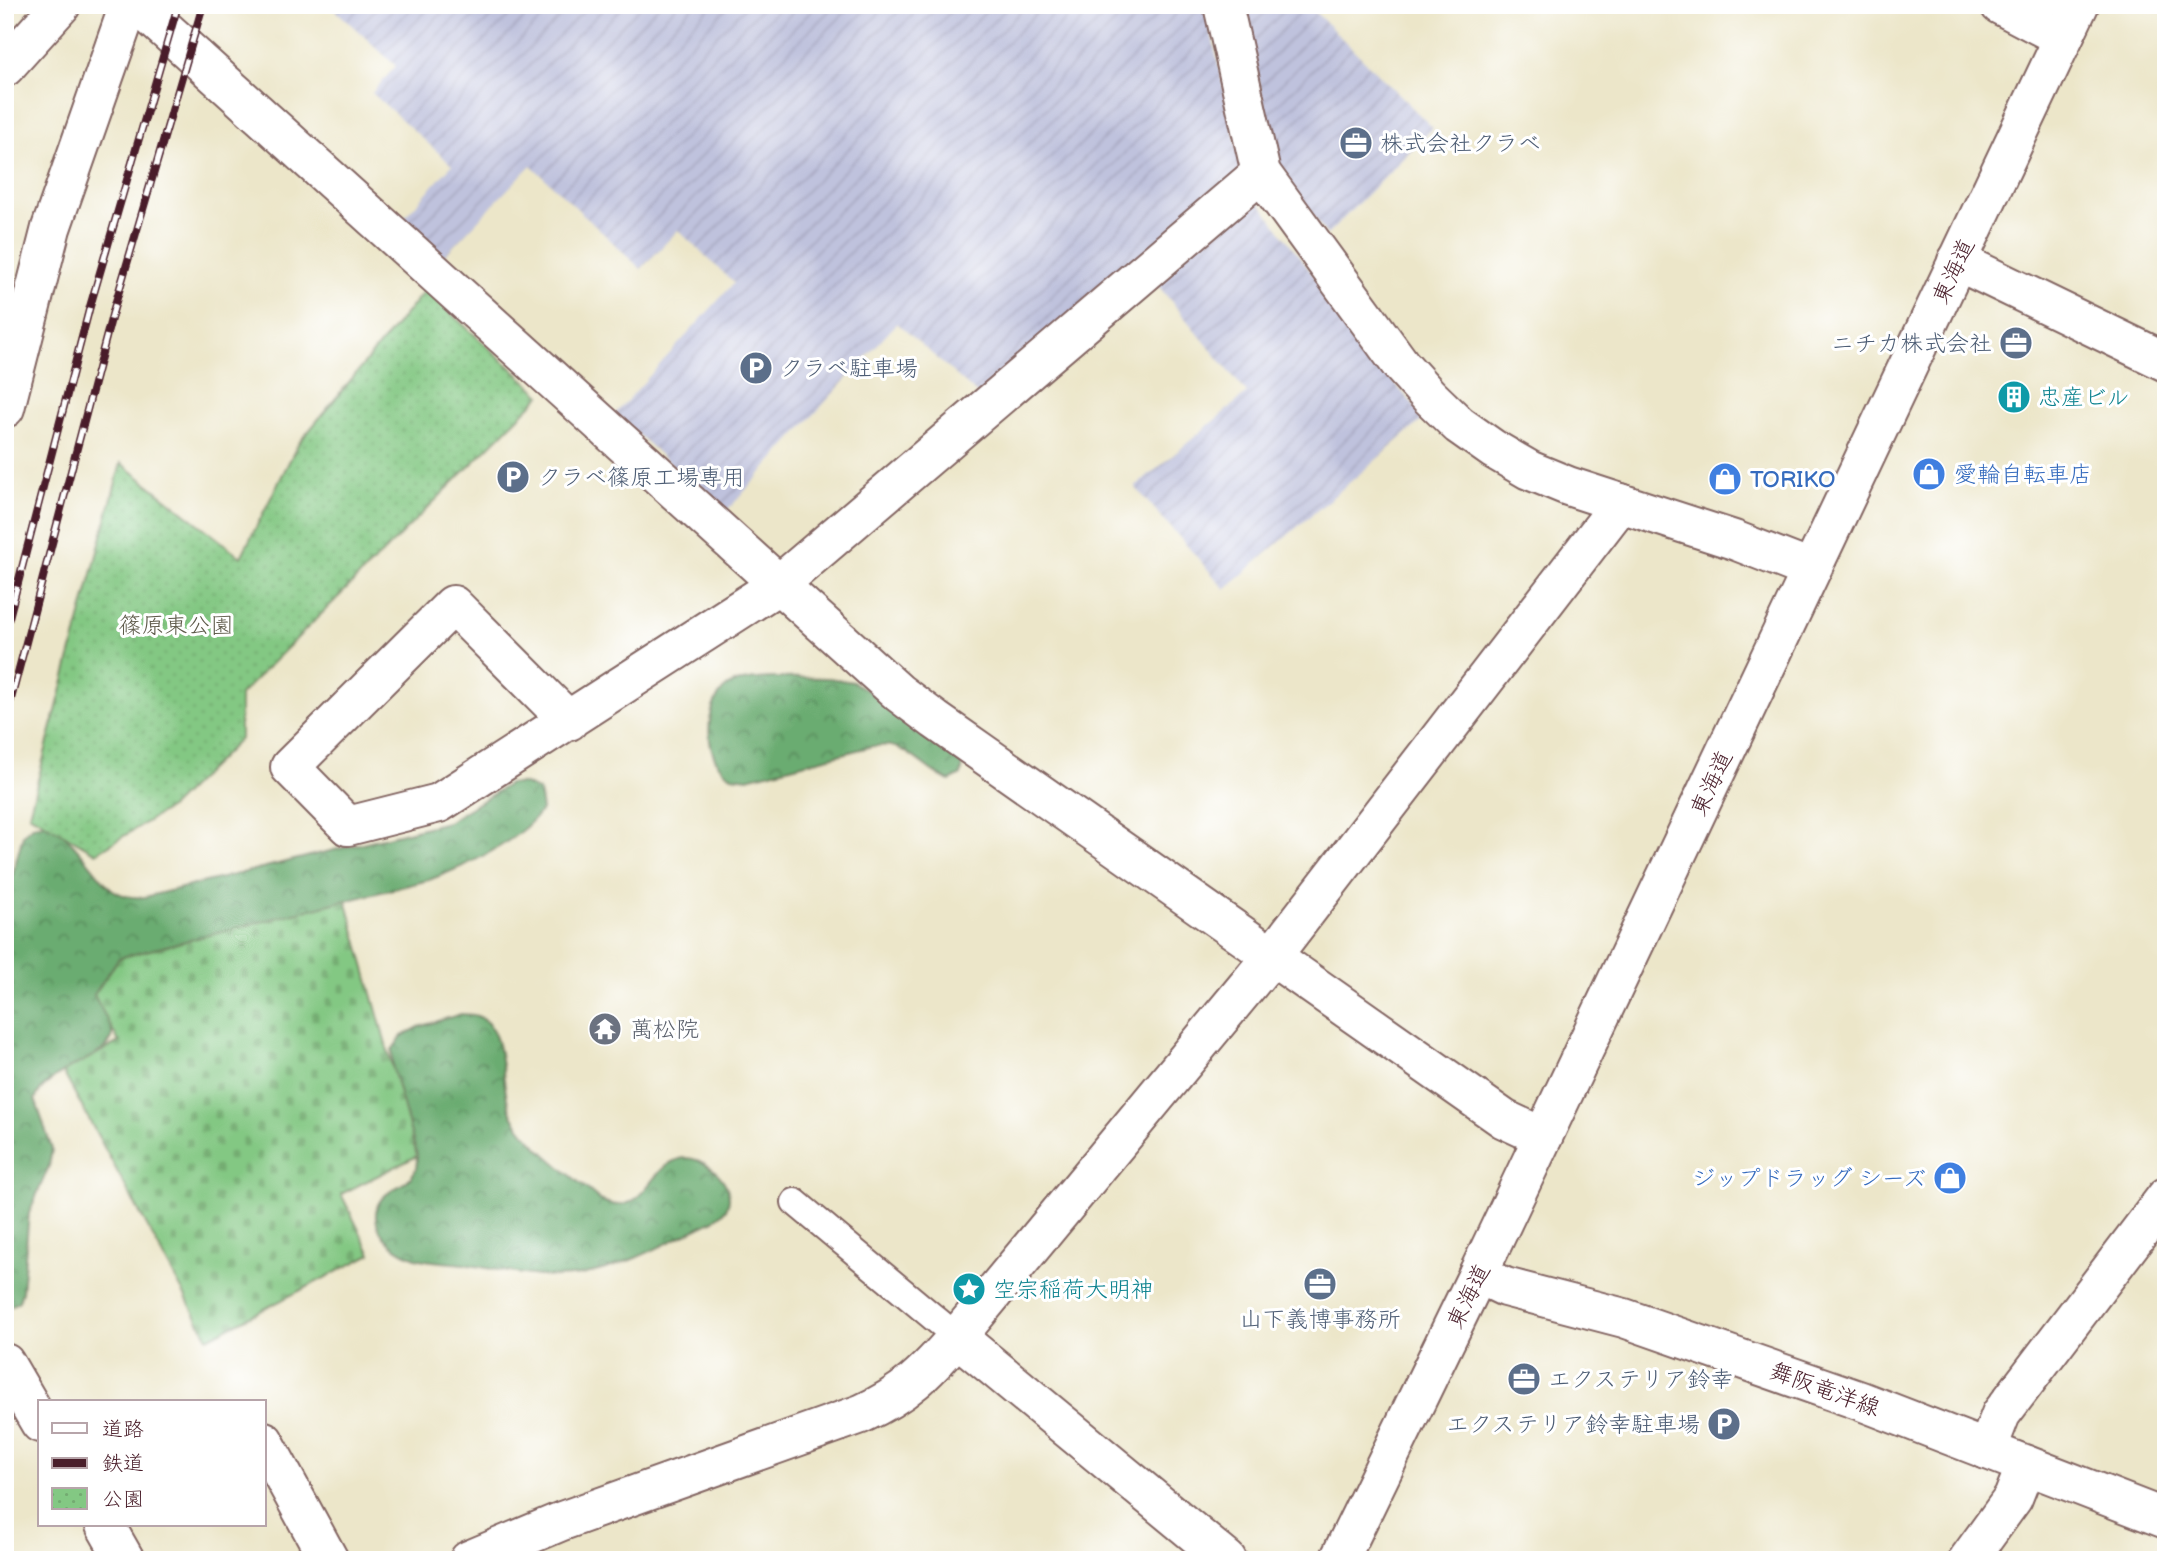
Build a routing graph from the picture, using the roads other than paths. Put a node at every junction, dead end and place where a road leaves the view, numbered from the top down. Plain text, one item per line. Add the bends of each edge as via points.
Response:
1 (61, 5) edge
2 (129, 5) edge
3 (138, 5) edge
4 (1223, 5) edge
5 (2000, 5) edge
6 (2071, 22) edge
7 (5, 67) edge
8 (1261, 173) junction
9 (1958, 261) junction
10 (2166, 362) edge
11 (5, 408) edge
12 (1620, 503) junction
13 (1811, 570) junction
14 (778, 585) junction
15 (569, 721) junction
16 (1272, 956) junction
17 (1543, 1137) junction
18 (2166, 1197) edge
19 (795, 1202) dead end
20 (1478, 1274) junction
21 (957, 1337) junction
22 (5, 1363) edge
23 (38, 1420) edge
24 (266, 1445) edge
25 (1987, 1450) junction
26 (2026, 1465) junction
27 (2166, 1519) edge
28 (105, 1526) edge
29 (125, 1560) edge
30 (329, 1560) edge
31 (469, 1560) edge
32 (1227, 1560) edge
33 (1339, 1560) edge
34 (1968, 1560) edge

1 - 7 street
2 - 11 street via 51,228
3 - 14 street
4 - 8 street
5 - 6 street
6 - 9 street, 東海道
8 - 12 street via 1402,365 1459,425 1529,470
8 - 14 street
9 - 10 street
9 - 13 street, 東海道
12 - 13 street
12 - 16 street
13 - 17 street, 東海道
14 - 15 street
14 - 16 street via 935,720
15 - 15 street via 439,803 348,825 290,768 453,605
16 - 17 street via 1504,1119
16 - 21 street
17 - 20 street, 東海道
18 - 25 street via 2001,1414
19 - 21 lane
20 - 25 street, 舞阪竜洋線 via 1505,1287 1625,1318
20 - 33 street, 東海道
21 - 31 street via 915,1383 890,1401 562,1521
21 - 32 street
22 - 23 street
24 - 30 street
25 - 26 street, 舞阪竜洋線
26 - 27 street, 舞阪竜洋線
26 - 34 street via 2013,1498
28 - 29 street

